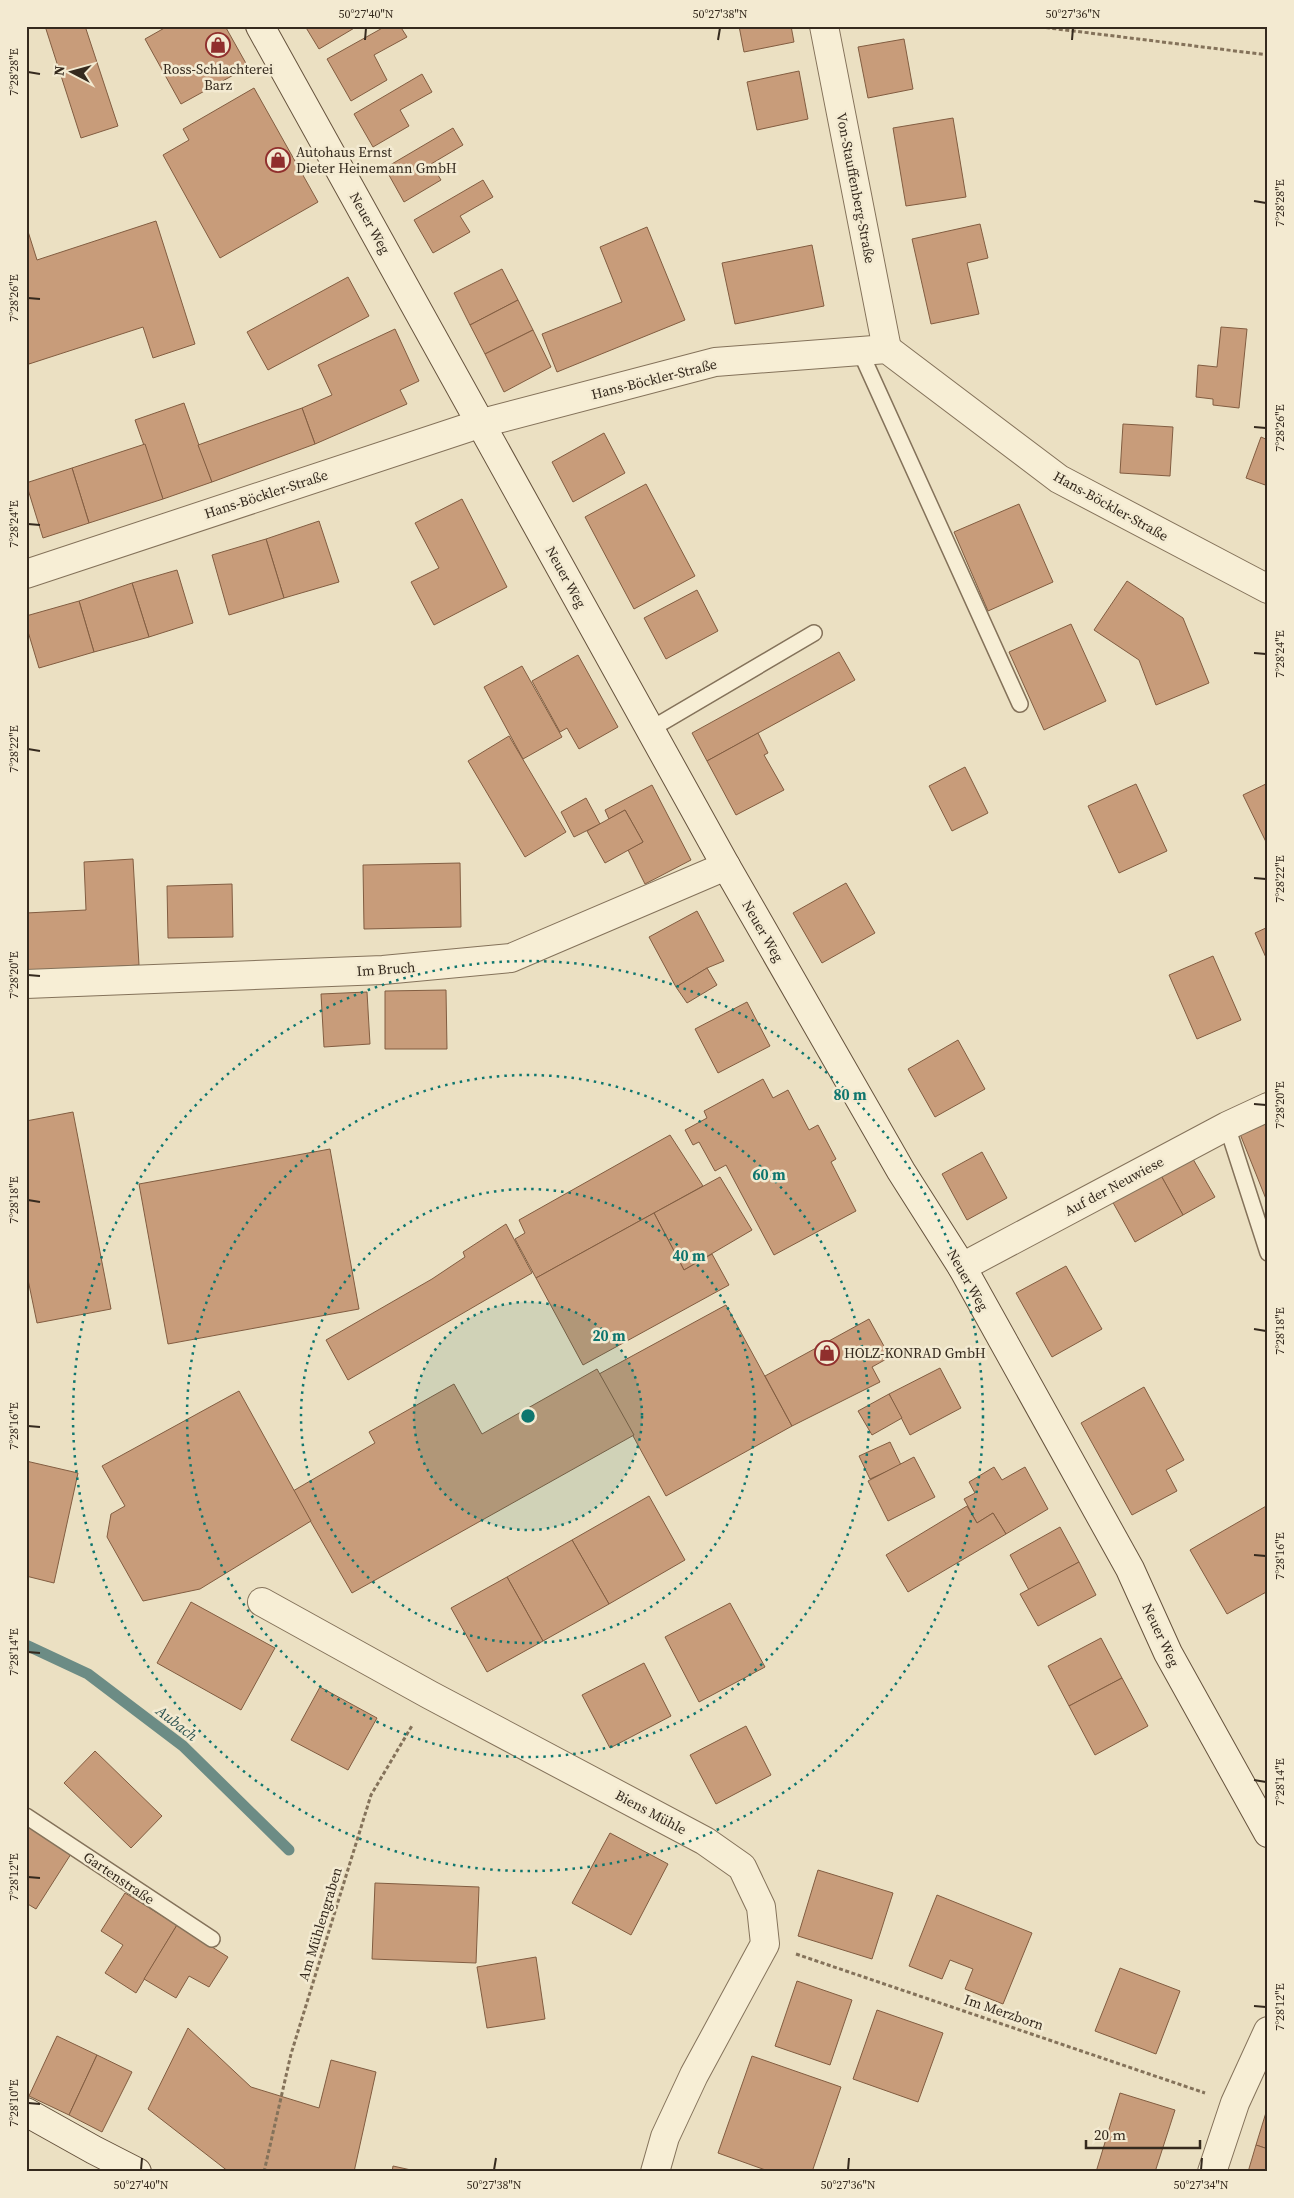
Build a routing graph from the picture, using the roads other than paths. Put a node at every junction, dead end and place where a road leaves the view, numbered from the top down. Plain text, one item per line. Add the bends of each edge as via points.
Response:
1 (260, 26) edge
2 (824, 26) edge
3 (887, 349) junction
4 (860, 351) junction
5 (482, 423) junction
6 (26, 574) edge
7 (1268, 589) edge
8 (814, 633) dead end
9 (1020, 704) dead end
10 (651, 729) junction
11 (726, 866) junction
12 (26, 984) edge
13 (1268, 1107) edge
14 (1227, 1126) junction
15 (1268, 1253) edge
16 (962, 1267) junction
17 (262, 1602) dead end
18 (26, 1816) edge
19 (1268, 1833) edge
20 (212, 1939) dead end
21 (1268, 2031) edge
22 (26, 2112) edge
23 (137, 2172) edge
24 (655, 2172) edge
25 (1212, 2172) edge

1 - 5 street, Neuer Weg
2 - 3 street, Von-Stauffenberg-Straße
3 - 4 street, Hans-Böckler-Straße
3 - 7 street, Hans-Böckler-Straße via 1058,480
4 - 5 street, Hans-Böckler-Straße via 715,362
4 - 9 lane
5 - 6 street, Hans-Böckler-Straße
5 - 10 street, Neuer Weg
8 - 10 lane
10 - 11 street, Neuer Weg
11 - 12 street, Im Bruch via 511,958 383,970
11 - 16 street, Neuer Weg via 901,1172
13 - 14 street, Auf der Neuwiese
14 - 15 lane
14 - 16 street, Auf der Neuwiese
16 - 19 street, Neuer Weg via 1130,1569 1168,1653
17 - 24 street, Biens Mühle via 705,1841 742,1867 761,1907 765,1944 694,2075 665,2136
18 - 20 lane, Gartenstraße
21 - 25 street via 1235,2103
22 - 23 street

